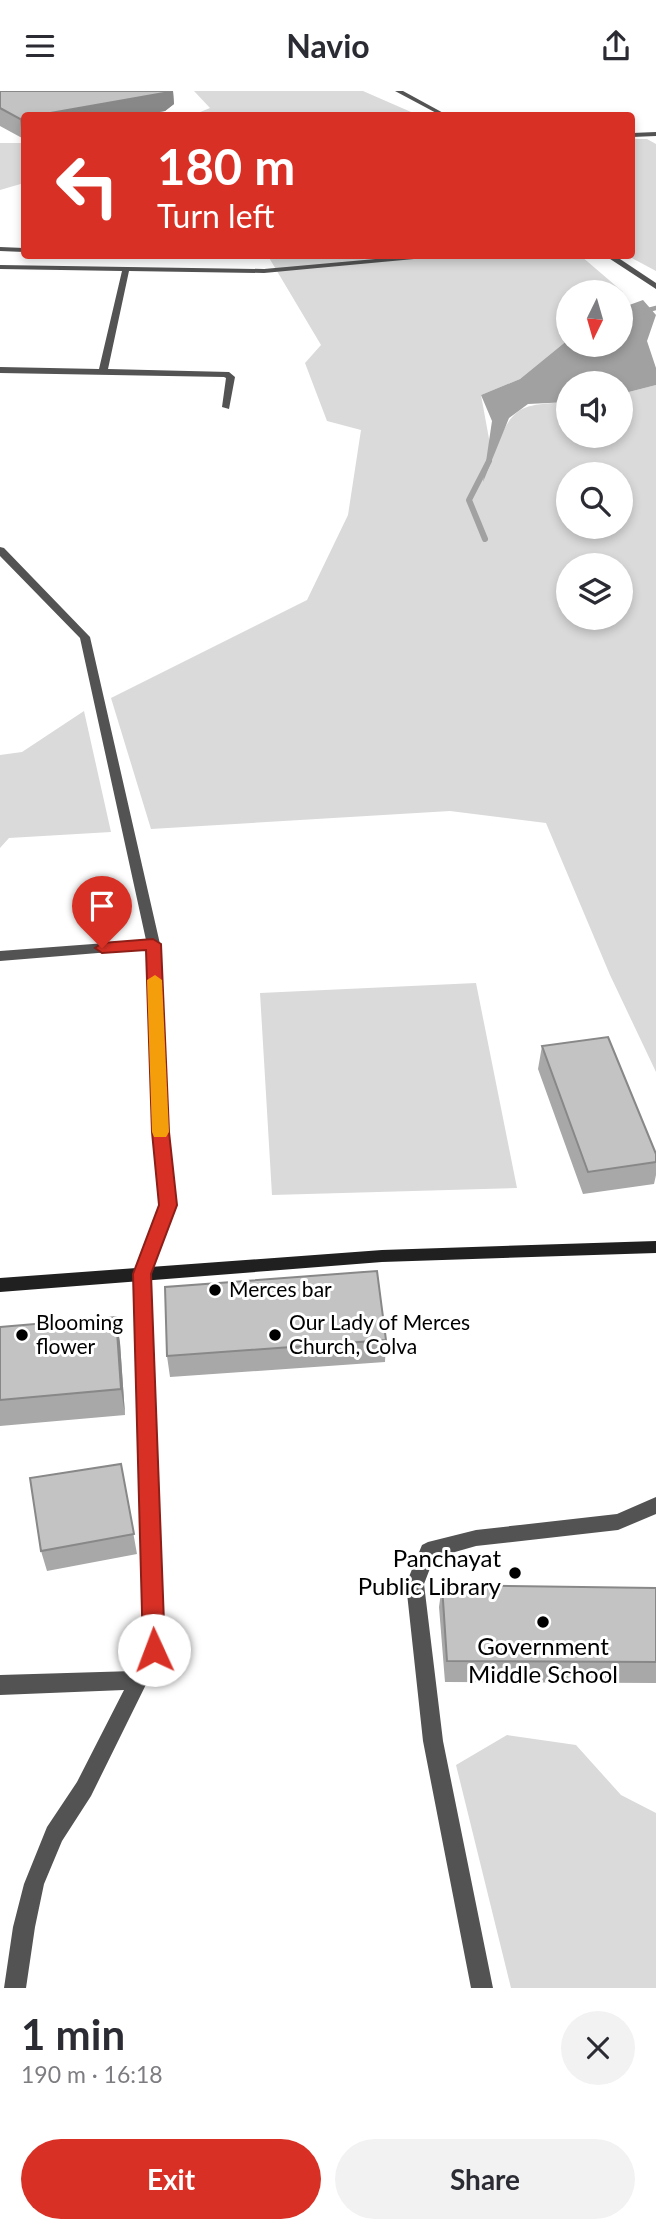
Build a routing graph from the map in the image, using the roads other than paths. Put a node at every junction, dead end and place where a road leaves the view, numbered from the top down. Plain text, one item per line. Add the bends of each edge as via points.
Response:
1 (398, 91) edge
2 (438, 112) edge
3 (656, 134) edge
4 (635, 135) edge
5 (0, 249) edge
6 (21, 250) edge
7 (406, 259) edge
8 (614, 259) edge
9 (0, 267) edge
10 (126, 269) junction
11 (656, 286) edge
12 (0, 370) edge
13 (103, 372) junction
14 (226, 407) dead end
15 (0, 550) edge
16 (153, 944) junction
17 (0, 956) edge
18 (655, 1250) edge
19 (142, 1274) junction
20 (0, 1285) edge
21 (656, 1505) edge
22 (138, 1680) junction
23 (0, 1685) edge
24 (15, 1988) edge
25 (482, 1988) edge

1 - 2 street
3 - 4 street
5 - 6 street
7 - 10 street via 264,271 166,266
8 - 11 street
9 - 10 street
10 - 13 street
12 - 13 street
13 - 14 street via 226,374 231,377
15 - 16 street via 85,637
16 - 17 street
16 - 19 street via 160,1132 168,1205
18 - 19 main road via 382,1256
19 - 20 main road
19 - 22 street via 154,1650
21 - 25 street via 618,1522 476,1538 428,1551 415,1584 433,1741
22 - 23 street
22 - 24 street via 83,1789 54,1834 34,1884

